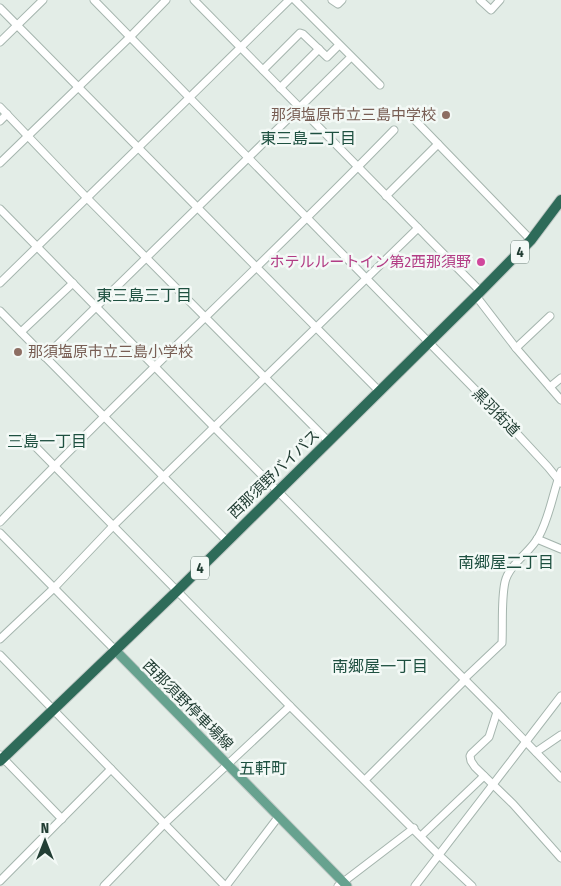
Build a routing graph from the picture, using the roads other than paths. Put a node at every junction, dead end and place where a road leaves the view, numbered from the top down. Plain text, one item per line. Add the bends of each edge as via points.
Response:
1 (43, 0) edge
2 (94, 0) edge
3 (166, 0) edge
4 (194, 0) edge
5 (289, 0) edge
6 (295, 0) edge
7 (332, 0) edge
8 (342, 0) edge
9 (480, 0) edge
10 (500, 0) edge
11 (0, 8) edge
12 (18, 25) junction
13 (130, 37) junction
14 (0, 42) edge
15 (339, 45) junction
16 (241, 48) junction
17 (320, 49) junction
18 (351, 57) junction
19 (263, 70) junction
20 (380, 85) dead end
21 (78, 87) junction
22 (280, 88) junction
23 (190, 97) junction
24 (0, 107) edge
25 (299, 107) junction
26 (7, 114) junction
27 (410, 115) dead end
28 (0, 121) edge
29 (394, 130) dead end
30 (28, 136) junction
31 (438, 144) junction
32 (138, 148) junction
33 (248, 157) junction
34 (0, 163) edge
35 (358, 168) junction
36 (386, 196) junction
37 (87, 198) junction
38 (561, 200) edge
39 (197, 207) junction
40 (0, 209) edge
41 (307, 219) junction
42 (418, 228) junction
43 (531, 240) junction
44 (37, 247) junction
45 (146, 257) junction
46 (257, 267) junction
47 (366, 279) junction
48 (0, 283) edge
49 (73, 283) junction
50 (479, 294) junction
51 (96, 306) junction
52 (0, 311) edge
53 (550, 316) dead end
54 (205, 318) junction
55 (316, 328) junction
56 (21, 332) junction
57 (429, 343) junction
58 (516, 348) junction
59 (45, 357) junction
60 (155, 366) junction
61 (265, 378) junction
62 (561, 378) edge
63 (550, 387) junction
64 (379, 391) junction
65 (561, 400) edge
66 (104, 416) junction
67 (214, 427) junction
68 (26, 438) dead end
69 (329, 442) junction
70 (54, 465) junction
71 (561, 471) edge
72 (163, 476) junction
73 (560, 481) edge
74 (278, 491) junction
75 (0, 522) edge
76 (113, 526) junction
77 (0, 533) edge
78 (538, 539) junction
79 (227, 541) junction
80 (561, 549) edge
81 (54, 588) junction
82 (177, 591) junction
83 (0, 639) edge
84 (114, 650) junction
85 (0, 655) edge
86 (464, 679) junction
87 (561, 696) edge
88 (290, 706) junction
89 (53, 710) junction
90 (497, 712) junction
91 (561, 735) edge
92 (526, 741) junction
93 (536, 752) junction
94 (1, 758) edge
95 (228, 764) junction
96 (111, 769) junction
97 (484, 776) junction
98 (561, 778) edge
99 (365, 780) junction
100 (493, 785) junction
101 (279, 816) junction
102 (62, 819) junction
103 (164, 824) junction
104 (414, 828) junction
105 (421, 836) junction
106 (439, 855) junction
107 (561, 858) edge
108 (0, 881) edge
109 (343, 884) edge
110 (104, 886) edge
111 (225, 886) edge
112 (416, 886) edge
113 (472, 886) edge

1 - 12 street
2 - 13 street, 黒羽街道
3 - 13 street
4 - 16 street
5 - 16 street
6 - 15 street
7 - 8 street via 338,4
9 - 10 street via 491,10
11 - 12 street
12 - 14 street
12 - 21 street
13 - 21 street
13 - 23 street, 黒羽街道
15 - 17 street via 327,57
15 - 18 street
16 - 19 street
16 - 23 street
17 - 19 street via 300,34
17 - 22 street
18 - 20 street
18 - 25 street
19 - 22 street
21 - 30 street
21 - 32 street
22 - 25 street
23 - 32 street
23 - 33 street, 黒羽街道
24 - 26 street
25 - 33 street
25 - 35 street
26 - 28 street
26 - 30 street
27 - 31 street
29 - 35 street
30 - 34 street
30 - 37 street
31 - 36 street
31 - 43 street
32 - 37 street
32 - 39 street
33 - 39 street
33 - 41 street, 黒羽街道
35 - 36 street
35 - 41 street
36 - 42 street
37 - 44 street
37 - 45 street
38 - 43 highway, 西那須野バイパス / 4
39 - 45 street
39 - 46 street
40 - 44 street
41 - 46 street
41 - 47 street, 黒羽街道
42 - 47 street
42 - 50 street
43 - 50 highway, 西那須野バイパス / 4
44 - 48 street
44 - 49 street
45 - 51 street
45 - 54 street
46 - 54 street
46 - 55 street
47 - 55 street
47 - 57 street, 黒羽街道
49 - 51 street
49 - 56 street
50 - 57 highway, 西那須野バイパス / 4
50 - 58 street
51 - 59 street
51 - 60 street
52 - 56 street
53 - 58 street
54 - 60 street
54 - 61 street
55 - 61 street
55 - 64 street
56 - 59 street
57 - 64 highway, 西那須野バイパス / 4
57 - 73 street, 黒羽街道
58 - 63 street
59 - 66 street
60 - 66 street
60 - 67 street
61 - 67 street
61 - 69 street
62 - 63 street
63 - 65 street
64 - 69 highway, 西那須野バイパス / 4
66 - 70 street
66 - 72 street
67 - 72 street
67 - 74 street
68 - 70 street
69 - 74 highway, 西那須野バイパス / 4
70 - 75 street
70 - 76 street
71 - 73 street
72 - 76 street
72 - 79 street
73 - 78 street
74 - 79 highway, 西那須野バイパス / 4
74 - 86 street
76 - 81 street
76 - 82 street
77 - 81 street
78 - 80 street
78 - 86 street via 505,580 502,643
79 - 82 highway, 西那須野バイパス / 4
81 - 83 street
81 - 84 street
82 - 84 highway, 西那須野バイパス / 4
82 - 88 street
84 - 89 highway, 西那須野バイパス / 4
84 - 95 main road, 西那須野停車場線
85 - 89 street
86 - 90 street
86 - 99 street
87 - 92 street
88 - 95 street
88 - 99 street
89 - 94 highway, 西那須野バイパス / 4
89 - 96 street
90 - 92 street
90 - 97 street via 489,737 470,756
91 - 93 street
92 - 93 street
92 - 100 street
93 - 98 street
94 - 102 street
95 - 101 main road, 西那須野停車場線
95 - 103 street
96 - 102 street
96 - 103 street
97 - 100 street
97 - 105 street
99 - 104 street
100 - 106 street
100 - 107 street
101 - 109 main road, 西那須野停車場線
101 - 111 street
102 - 108 street
103 - 110 street
103 - 111 street
104 - 105 street
104 - 109 street
105 - 106 street
106 - 112 street
106 - 113 street

